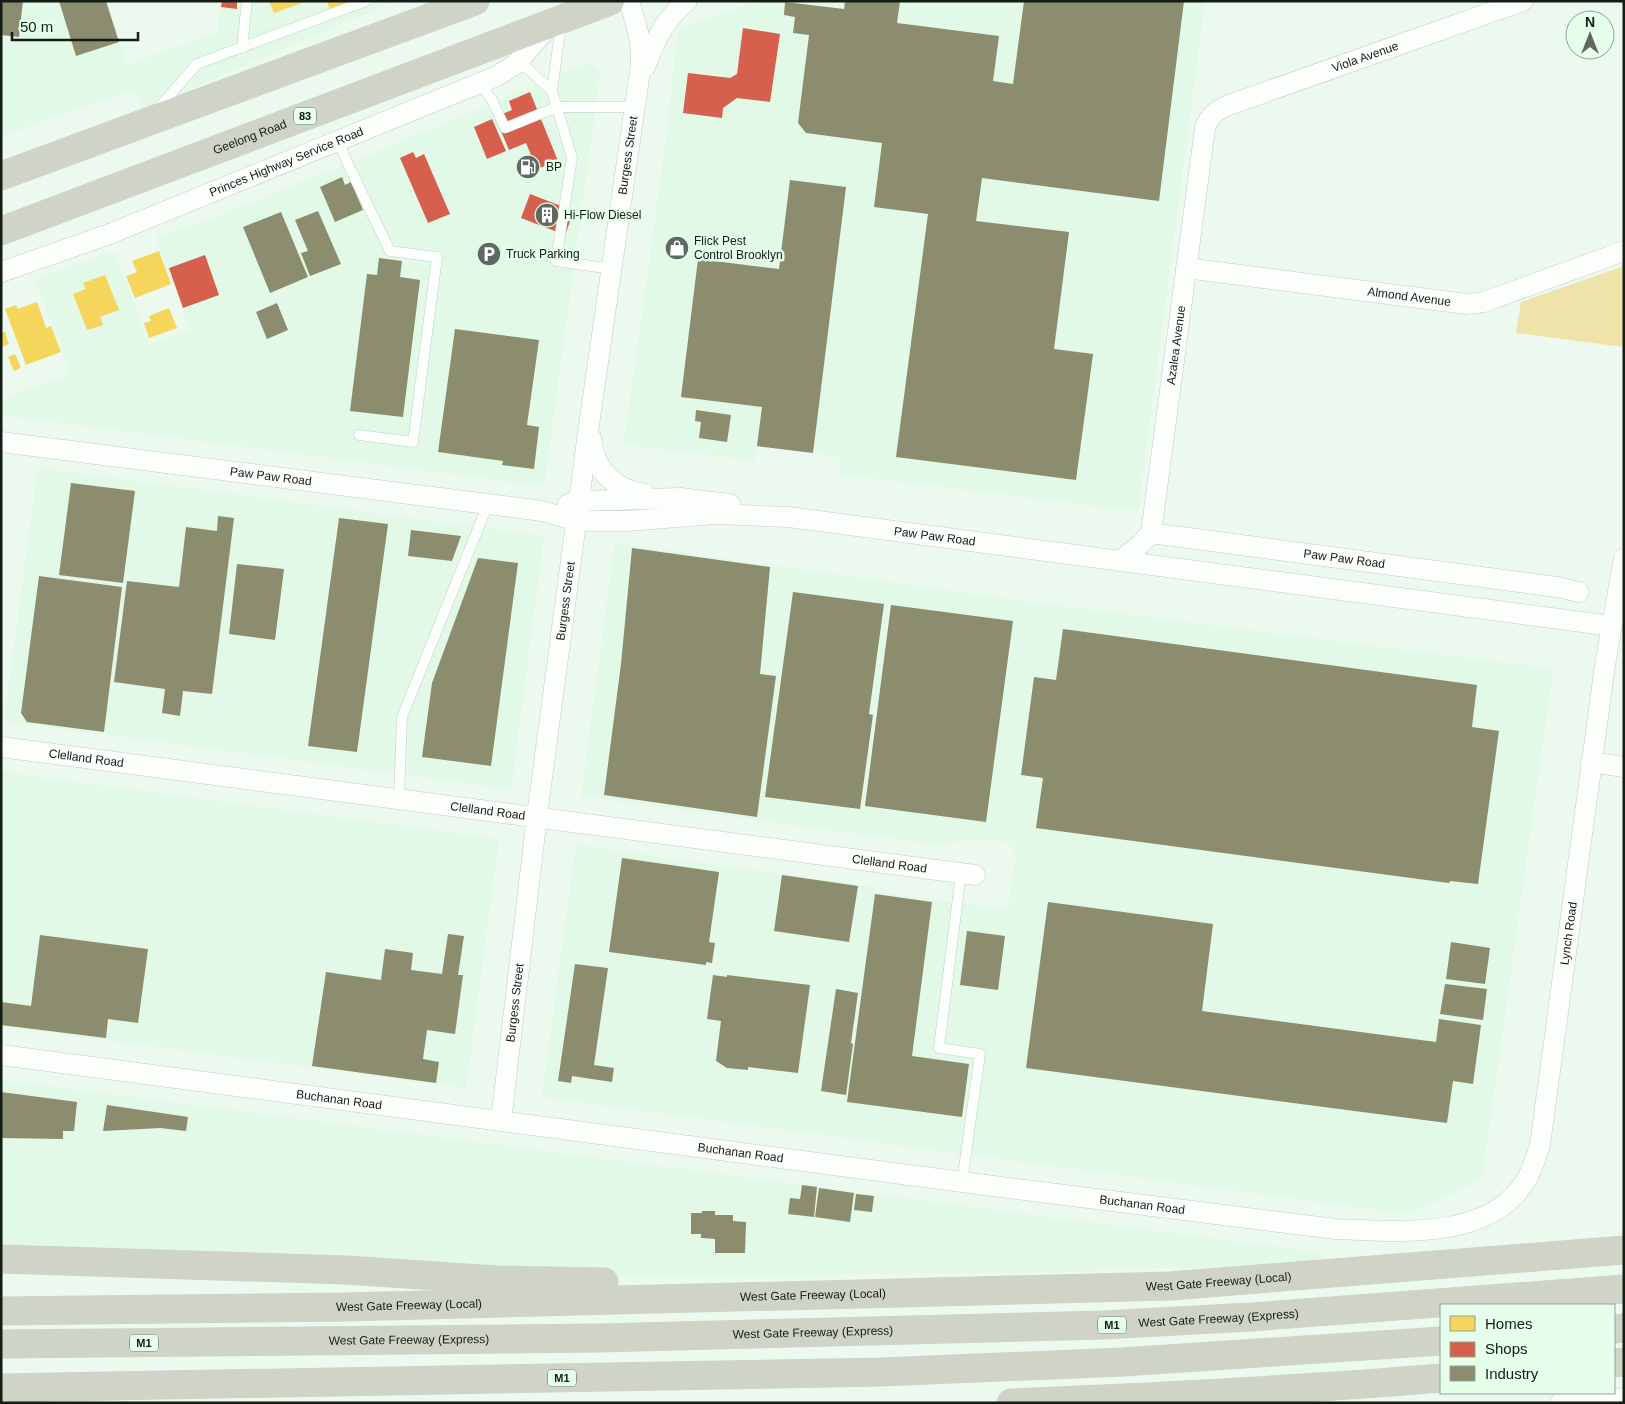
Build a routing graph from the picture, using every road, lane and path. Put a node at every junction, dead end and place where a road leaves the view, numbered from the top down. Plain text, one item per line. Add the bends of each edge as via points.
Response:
1 (247, 1) edge
2 (366, 1) edge
3 (475, 1) edge
4 (611, 1) edge
5 (629, 1) edge
6 (687, 1) edge
7 (1523, 1) edge
8 (427, 11) edge
9 (558, 20) junction
10 (242, 48) junction
11 (519, 61) junction
12 (638, 83) junction
13 (480, 84) junction
14 (552, 91) junction
15 (635, 107) junction
16 (557, 108) junction
17 (1210, 118) joint
18 (145, 122) junction
19 (338, 140) junction
20 (1, 176) edge
21 (1, 231) edge
22 (1624, 251) edge
23 (1186, 268) junction
24 (612, 269) junction
25 (1, 272) edge
26 (590, 418) junction
27 (359, 435) dead end
28 (1, 442) edge
29 (680, 498) junction
30 (488, 504) junction
31 (578, 511) junction
32 (788, 517) junction
33 (1151, 533) junction
34 (1624, 558) edge
35 (1121, 560) junction
36 (1172, 567) junction
37 (1470, 575) junction
38 (1579, 592) dead end
39 (1465, 606) junction
40 (1612, 626) junction
41 (1, 747) edge
42 (1592, 762) junction
43 (1624, 767) edge
44 (399, 798) junction
45 (537, 816) junction
46 (968, 874) joint
47 (1, 1055) edge
48 (501, 1121) junction
49 (962, 1182) junction
50 (1481, 1219) joint
51 (1624, 1250) edge
52 (1, 1259) edge
53 (1060, 1289) junction
54 (1624, 1289) edge
55 (1, 1311) edge
56 (1440, 1341) edge
57 (1, 1344) edge
58 (1440, 1378) edge
59 (1, 1388) edge
60 (1624, 1398) edge
61 (1011, 1403) edge
62 (1560, 1403) edge

1 - 10 lane
2 - 10 lane
3 - 8 highway
4 - 9 highway, Geelong Road / 83
4 - 12 street, Burgess Street via 624,29
5 - 12 street, Burgess Street via 641,42
6 - 12 street via 662,28
7 - 17 street, Viola Avenue via 1229,105 1217,110
8 - 18 highway
9 - 11 street, Princes Highway Service Road
9 - 14 lane
9 - 21 highway, Geelong Road / 83
10 - 18 lane via 197,64
11 - 13 street, Princes Highway Service Road via 506,72
11 - 14 lane
12 - 15 street, Burgess Street
13 - 16 lane via 492,100 505,128
13 - 19 street, Princes Highway Service Road
14 - 16 lane
15 - 16 lane
15 - 24 street, Burgess Street
16 - 24 lane via 572,158 556,261
17 - 23 street, Azalea Avenue
18 - 20 highway
19 - 25 street, Princes Highway Service Road via 107,235
19 - 27 lane via 390,251 437,257 412,442
22 - 23 street, Almond Avenue via 1484,302 1466,304
23 - 33 street, Azalea Avenue
24 - 26 street, Burgess Street
26 - 29 street via 593,452 610,479 636,493
26 - 31 street, Burgess Street
28 - 30 street, Paw Paw Road
29 - 31 street, Paw Paw Road
29 - 32 street, Paw Paw Road via 724,502
30 - 31 street, Paw Paw Road via 542,512
30 - 44 lane via 402,717
31 - 32 street, Paw Paw Road via 627,521 715,514
31 - 45 street, Burgess Street
32 - 35 street, Paw Paw Road
33 - 35 street
33 - 36 street via 1157,552
33 - 37 street, Paw Paw Road
34 - 40 street, Lynch Road
35 - 36 street, Paw Paw Road
36 - 39 street, Paw Paw Road
37 - 38 street, Paw Paw Road
37 - 39 street
39 - 40 street, Paw Paw Road
40 - 42 street, Lynch Road
41 - 44 street, Clelland Road
42 - 43 street
42 - 50 street, Lynch Road via 1540,1144 1528,1177 1518,1191
44 - 45 street, Clelland Road
45 - 46 street, Clelland Road
45 - 48 street, Burgess Street
46 - 49 lane via 939,1048 980,1054
47 - 48 street, Buchanan Road
48 - 49 street, Buchanan Road
49 - 50 street, Buchanan Road via 1335,1229 1430,1229
51 - 53 highway, West Gate Freeway (Local) via 1170,1286
52 - 53 highway via 346,1270 496,1280
53 - 55 highway, West Gate Freeway (Local) via 346,1307
54 - 57 highway, West Gate Freeway (Express) / M1 via 1103,1325 599,1338
56 - 59 highway, M1 via 1122,1362 882,1372
58 - 61 highway via 1248,1392
60 - 62 street

